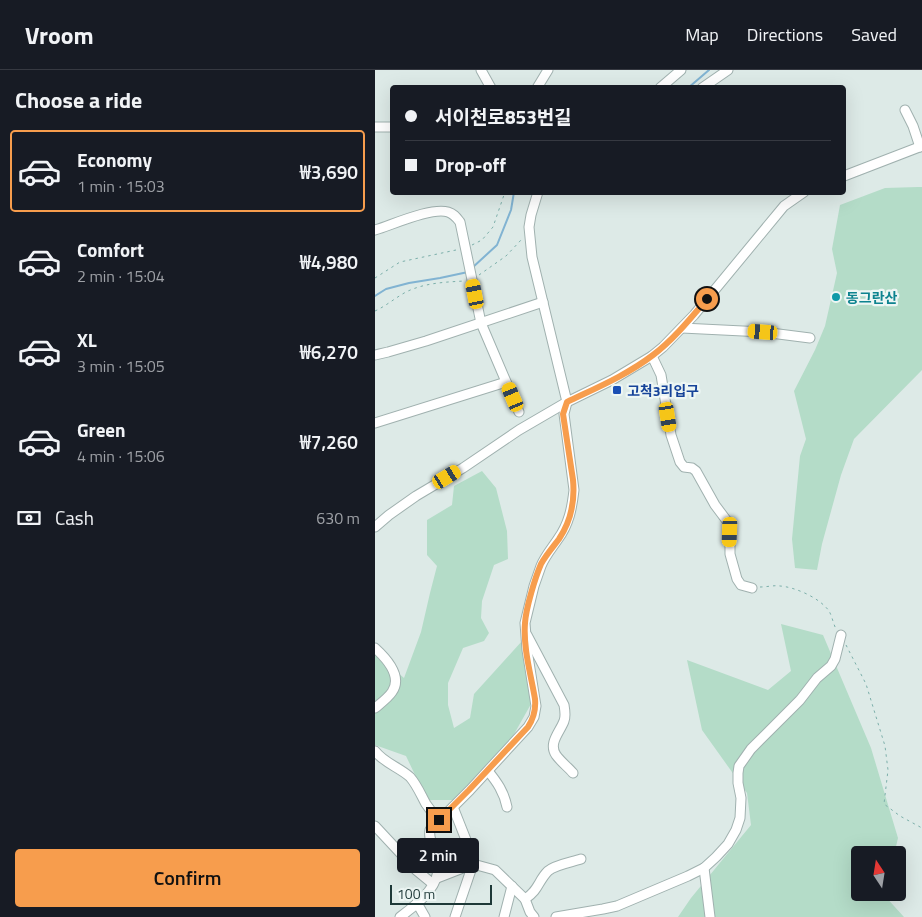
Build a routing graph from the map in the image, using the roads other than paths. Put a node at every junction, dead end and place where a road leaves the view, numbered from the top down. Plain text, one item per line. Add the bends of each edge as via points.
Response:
1 (481, 70) edge
2 (548, 70) edge
3 (681, 70) edge
4 (728, 70) edge
5 (489, 85) edge
6 (539, 85) edge
7 (664, 85) edge
8 (706, 85) edge
9 (905, 110) dead end
10 (375, 127) edge
11 (390, 127) edge
12 (921, 146) edge
13 (846, 175) edge
14 (537, 195) edge
15 (800, 195) edge
16 (375, 230) edge
17 (543, 302) junction
18 (481, 324) junction
19 (682, 328) junction
20 (810, 338) dead end
21 (375, 355) edge
22 (652, 356) junction
23 (506, 382) junction
24 (567, 402) junction
25 (519, 412) dead end
26 (375, 423) edge
27 (375, 527) edge
28 (752, 588) road end
29 (525, 630) junction
30 (841, 635) road end
31 (375, 648) edge
32 (375, 708) edge
33 (375, 751) edge
34 (488, 771) junction
35 (573, 773) dead end
36 (453, 807) junction
37 (507, 807) dead end
38 (439, 820) junction
39 (375, 826) edge
40 (581, 859) dead end
41 (473, 864) junction
42 (703, 868) junction
43 (435, 881) junction
44 (512, 886) junction
45 (525, 899) junction
46 (417, 903) junction
47 (400, 917) edge
48 (425, 917) edge
49 (455, 917) edge
50 (504, 917) edge
51 (534, 917) edge
52 (556, 917) edge
53 (710, 917) edge

1 - 5 street
2 - 6 street
3 - 7 street
4 - 8 street
9 - 12 street
10 - 11 street
12 - 13 street
14 - 17 street via 529,230
15 - 19 street via 781,210
16 - 18 street via 434,212 455,216 460,222
17 - 18 street
17 - 24 street
18 - 21 street
18 - 23 street
19 - 20 street
19 - 22 street
22 - 24 street
22 - 28 street via 661,375 671,435 680,462 695,471 727,521 730,554 737,580
23 - 25 street
23 - 26 street
24 - 27 street via 416,496
24 - 29 street via 563,414 574,490 571,512 564,530 541,566 526,615
29 - 34 street via 536,706 534,717
29 - 35 street via 564,705 564,722 553,748 556,756
30 - 42 street via 831,666 743,759 738,773 741,809 736,830 716,857
31 - 32 street via 389,662 395,682 393,690
33 - 38 street via 414,782
34 - 36 street
34 - 37 street via 502,790
36 - 38 street
36 - 41 street
38 - 43 street via 429,832 439,865
39 - 43 street via 416,870
40 - 45 street via 547,872 536,890
41 - 43 street
41 - 44 street via 495,870
41 - 49 street
42 - 52 street via 617,906
42 - 53 street
43 - 46 street
44 - 45 street
44 - 50 street
45 - 51 street
46 - 47 street
46 - 48 street

